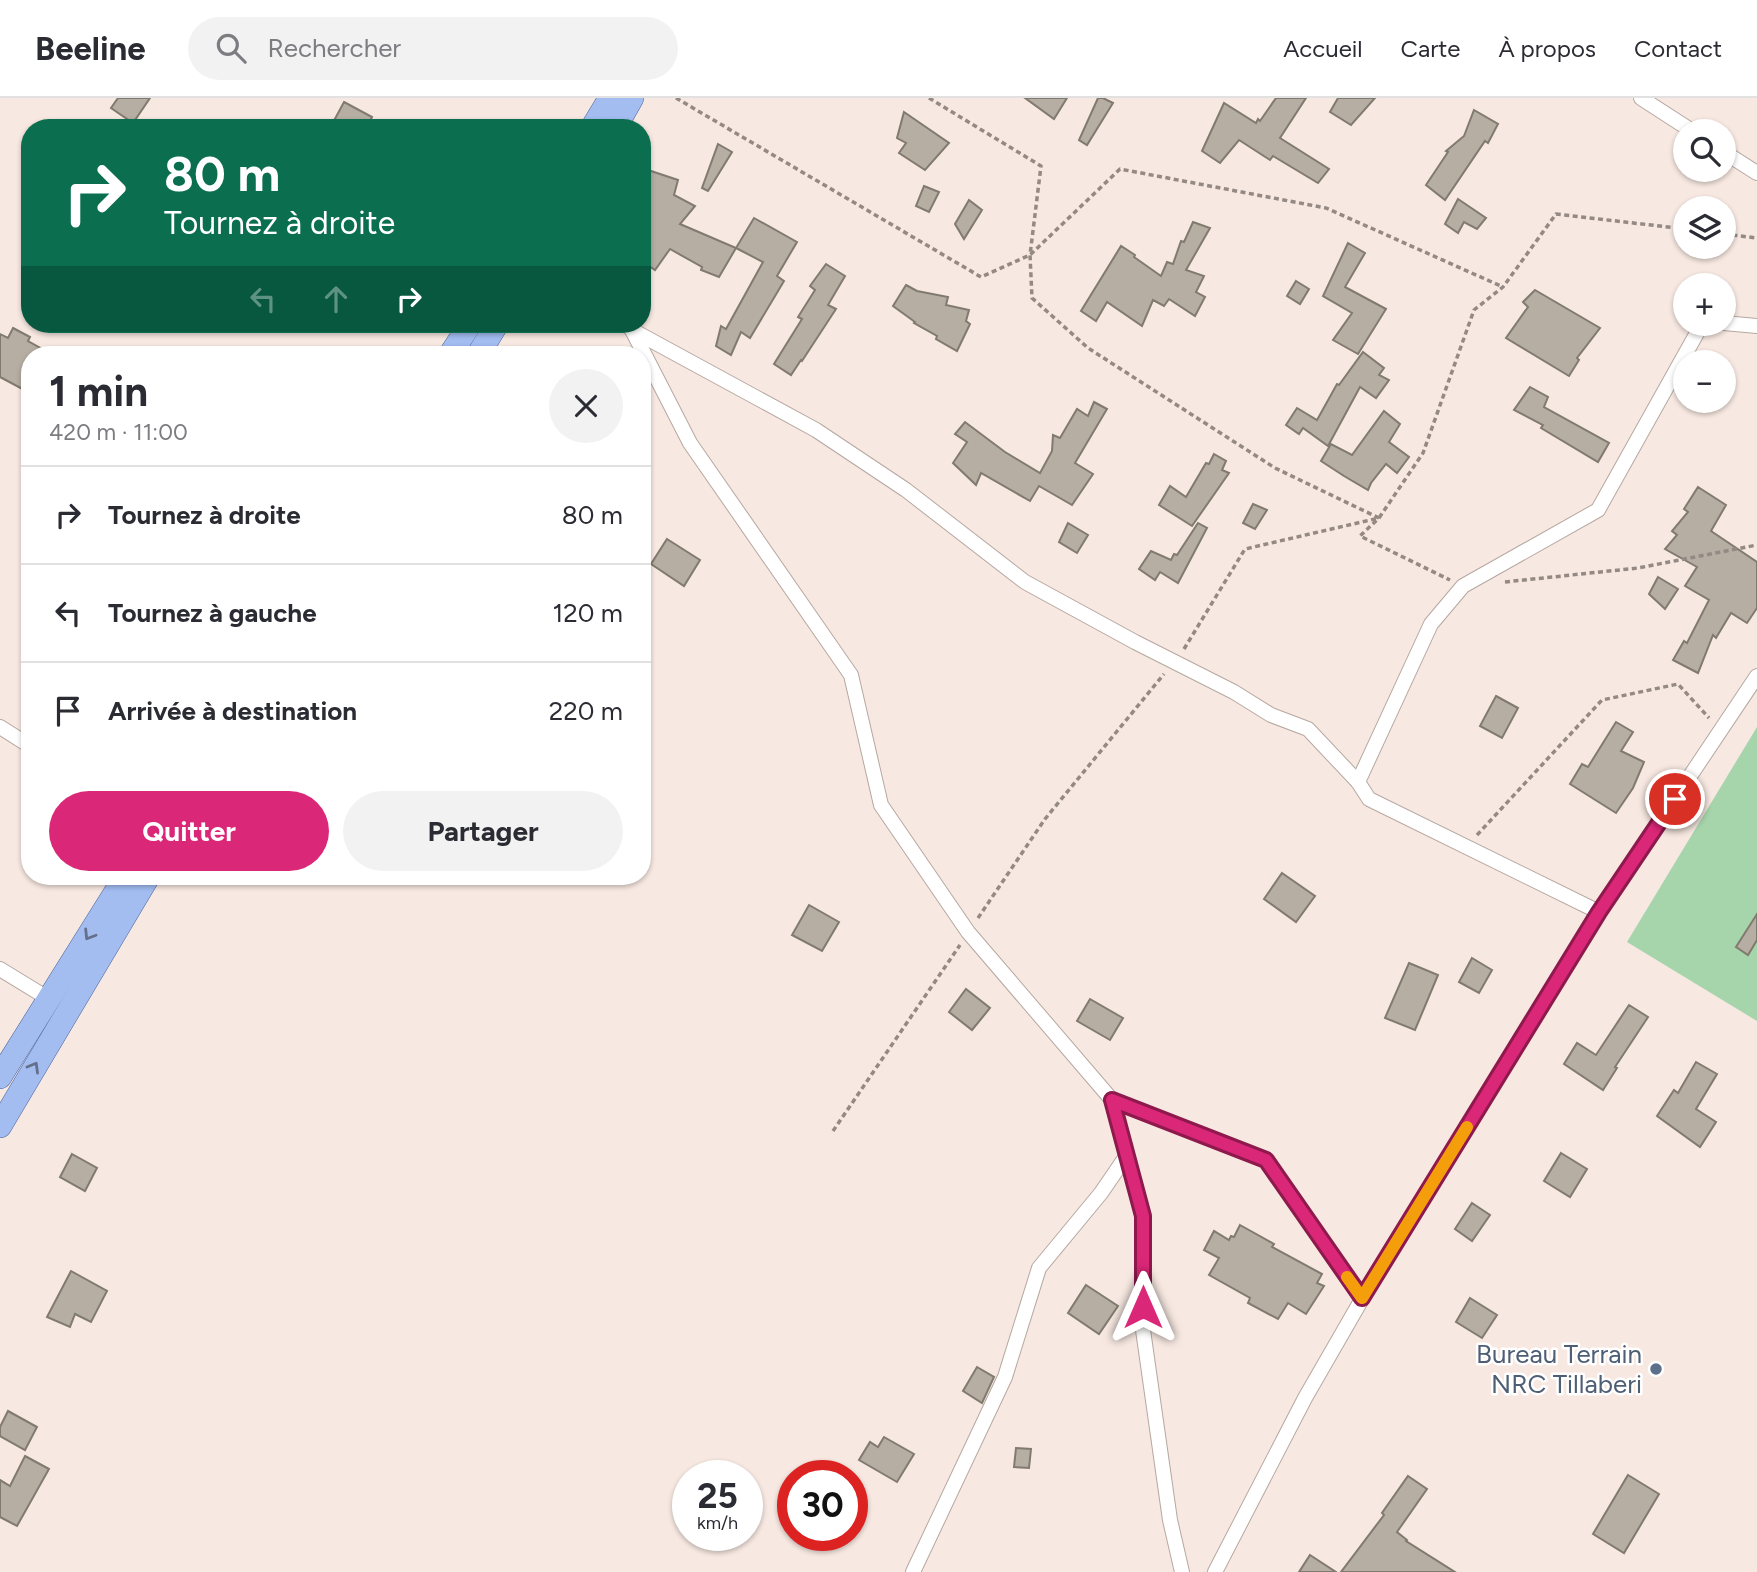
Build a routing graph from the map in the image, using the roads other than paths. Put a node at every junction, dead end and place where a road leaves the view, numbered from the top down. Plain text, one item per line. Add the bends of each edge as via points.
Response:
1 (610, 98) edge
2 (632, 98) edge
3 (1641, 98) edge
4 (597, 119) edge
5 (620, 119) edge
6 (1673, 119) edge
7 (1736, 160) edge
8 (1757, 173) edge
9 (1736, 324) edge
10 (1757, 326) edge
11 (640, 333) edge
12 (1695, 336) edge
13 (651, 369) edge
14 (1757, 676) edge
15 (0, 727) edge
16 (21, 740) edge
17 (1358, 782) junction
18 (120, 885) edge
19 (143, 885) edge
20 (1599, 912) junction
21 (0, 969) edge
22 (49, 999) junction
23 (0, 1077) edge
24 (1112, 1100) junction
25 (0, 1126) edge
26 (1127, 1155) junction
27 (1362, 1298) junction
28 (913, 1572) edge
29 (1182, 1572) edge
30 (1215, 1572) edge

1 - 4 main road
2 - 5 main road
3 - 6 street
7 - 8 street
9 - 10 street
11 - 17 street via 816,430 906,490 1026,582 1271,715 1308,729
12 - 17 street via 1598,510 1463,586 1431,624
13 - 24 street via 690,443 851,675 881,806 968,932
14 - 20 street
15 - 16 street
17 - 20 street via 1368,799
18 -> 22 main road
25 -> 19 main road
20 - 27 street
21 - 22 street
22 - 23 main road
24 - 26 street
24 - 27 street via 1266,1160
26 - 28 street via 1039,1268 1005,1377
26 - 29 street via 1143,1216 1143,1330 1170,1520
27 - 30 street

